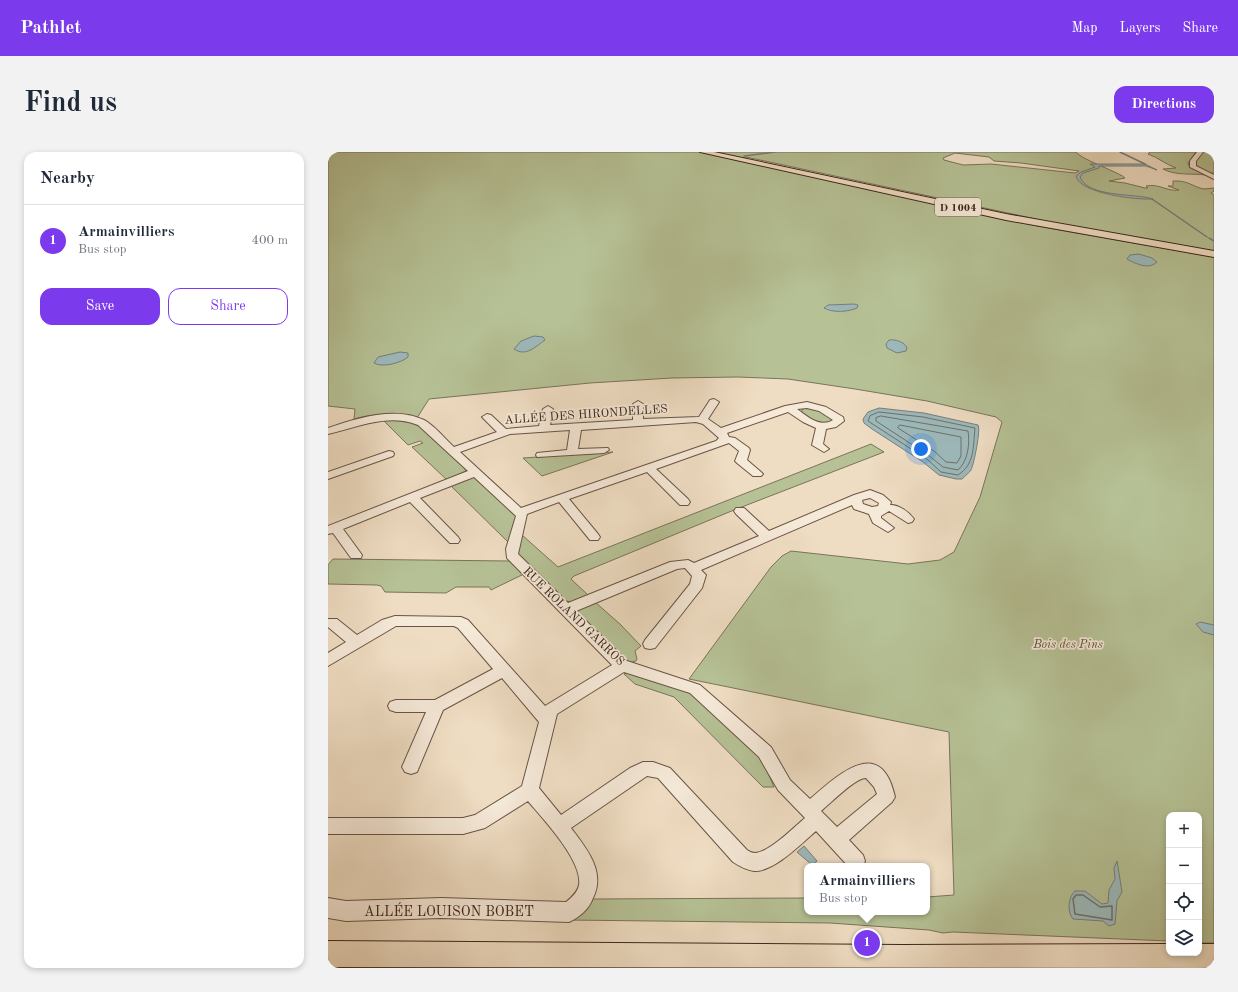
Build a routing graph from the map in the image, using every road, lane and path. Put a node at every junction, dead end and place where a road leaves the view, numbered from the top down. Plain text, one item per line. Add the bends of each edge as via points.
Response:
1 (704, 152) edge
2 (712, 152) edge
3 (1200, 152) edge
4 (1214, 177) edge
5 (1214, 253) edge
6 (714, 402) dead end
7 (638, 404) dead end
8 (789, 408) junction
9 (548, 409) dead end
10 (487, 417) dead end
11 (702, 420) junction
12 (638, 422) junction
13 (576, 426) junction
14 (821, 427) junction
15 (544, 428) junction
16 (328, 431) edge
17 (504, 432) junction
18 (722, 436) junction
19 (824, 449) dead end
20 (604, 450) dead end
21 (453, 451) junction
22 (572, 452) junction
23 (390, 454) dead end
24 (541, 455) dead end
25 (649, 468) junction
26 (475, 472) junction
27 (757, 474) dead end
28 (328, 476) edge
29 (412, 496) junction
30 (858, 498) junction
31 (563, 499) junction
32 (684, 502) dead end
33 (886, 507) junction
34 (740, 511) dead end
35 (520, 512) junction
36 (908, 519) dead end
37 (888, 528) dead end
38 (331, 529) edge
39 (594, 537) dead end
40 (768, 537) junction
41 (454, 540) dead end
42 (356, 555) dead end
43 (692, 569) junction
44 (567, 609) junction
45 (332, 623) dead end
46 (356, 642) junction
47 (650, 644) dead end
48 (328, 660) edge
49 (622, 665) junction
50 (504, 670) junction
51 (396, 706) dead end
52 (437, 706) junction
53 (547, 720) junction
54 (411, 767) dead end
55 (530, 790) junction
56 (813, 814) junction
57 (328, 826) edge
58 (559, 826) junction
59 (836, 839) junction
60 (856, 861) dead end
61 (328, 908) edge
62 (328, 954) edge
63 (1214, 957) edge
64 (1020, 963) edge

1 - 5 highway, D 1004 via 1006,217
2 - 5 highway, D 1004 via 1008,216
3 - 4 street via 1193,161 1193,167
6 - 11 street
7 - 12 street
8 - 14 street
8 - 14 street via 811,405 822,408 839,419 836,424
8 - 18 street
9 - 15 street
10 - 17 street
11 - 12 street, ALLÉE DES HIRONDELLES
11 - 18 street
12 - 13 street, ALLÉE DES HIRONDELLES
13 - 15 street, ALLÉE DES HIRONDELLES
13 - 22 street
14 - 19 street via 818,445
15 - 17 street, ALLÉE DES HIRONDELLES
16 - 21 street via 366,419 412,419 422,423
17 - 21 street, ALLÉE DES HIRONDELLES
18 - 25 street via 720,443
18 - 27 street via 745,450 741,461
20 - 22 street
21 - 26 street
22 - 24 street
23 - 28 street
25 - 31 street
25 - 32 street
26 - 29 street
26 - 35 street
29 - 38 street
29 - 41 street
30 - 33 street via 875,495
30 - 33 street via 856,504 862,509 871,511
30 - 40 street
31 - 35 street
31 - 39 street
33 - 36 street
33 - 37 street via 875,514 875,519
34 - 40 street
35 - 44 street, RUE ROLAND GARROS via 523,517 512,555
38 - 42 street
40 - 43 street
43 - 44 street via 688,564 675,564
43 - 47 street via 700,575 697,585
44 - 49 street, RUE ROLAND GARROS
45 - 46 street
46 - 48 street
46 - 50 street via 395,621 456,621 463,624
49 - 53 street via 553,708
49 - 56 street, RUE ROLAND GARROS via 695,689 765,752 784,786
50 - 52 street
50 - 53 street
51 - 52 street
52 - 54 street
53 - 55 street
55 - 57 street via 471,826
55 - 58 street
56 - 58 street via 768,858 754,862 746,860 664,773 649,768 636,773
56 - 59 street, RUE ROLAND GARROS
56 - 59 street via 857,772 870,771 878,777 884,786 886,797
58 - 61 street, ALLÉE LOUISON BOBET via 585,865 589,877 586,895 580,904 569,912
59 - 60 street, RUE ROLAND GARROS
62 - 64 main road
63 - 64 main road

